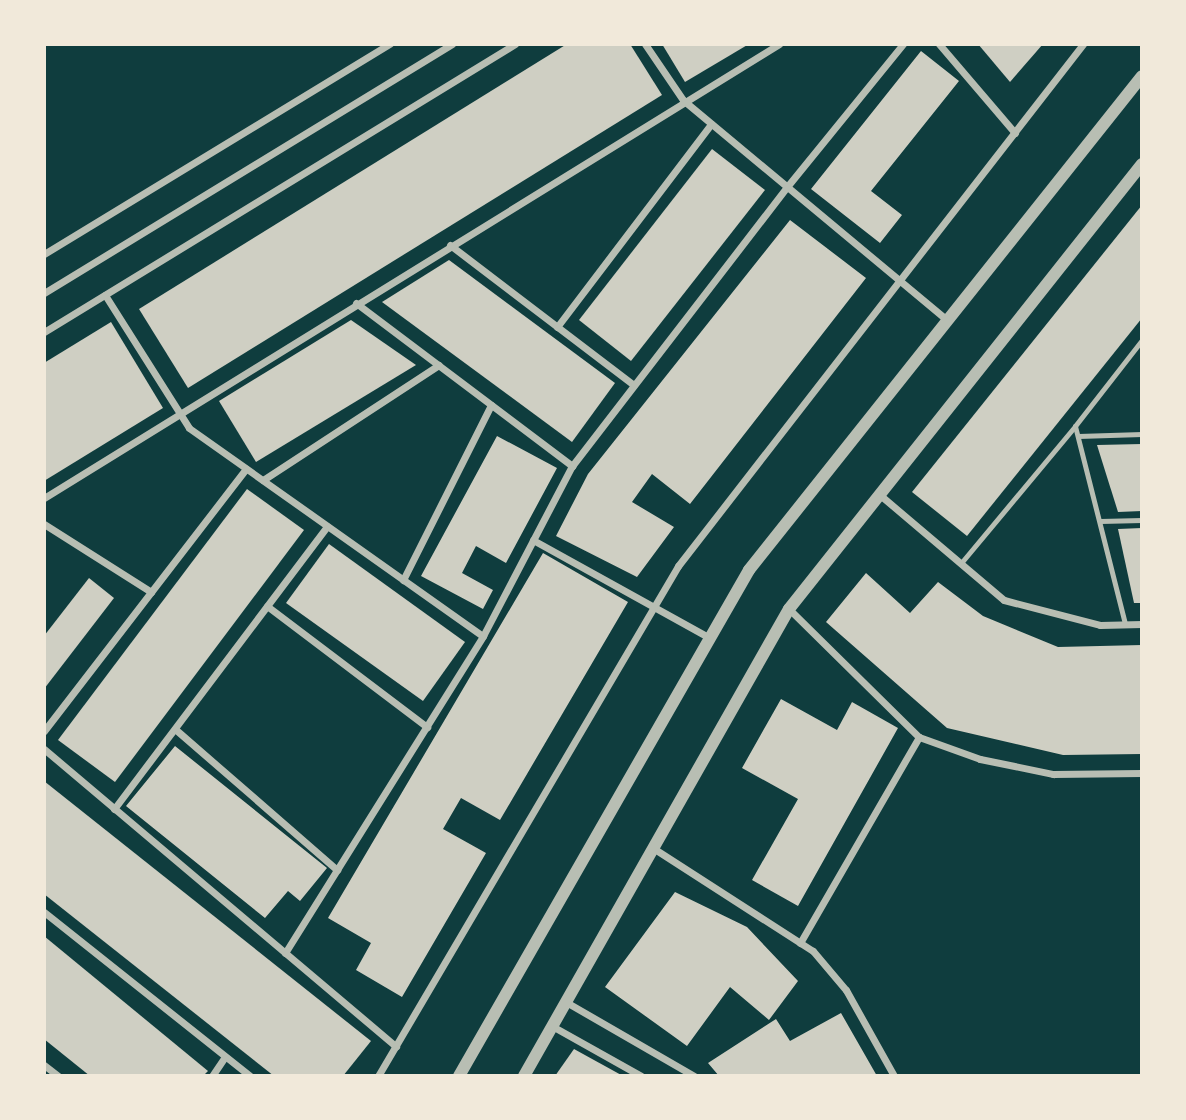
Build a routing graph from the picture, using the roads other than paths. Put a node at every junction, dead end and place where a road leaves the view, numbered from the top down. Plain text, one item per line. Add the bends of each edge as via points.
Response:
1 (390, 44) edge
2 (452, 44) edge
3 (515, 44) edge
4 (645, 44) edge
5 (779, 44) edge
6 (903, 44) edge
7 (939, 44) edge
8 (1083, 44) edge
9 (1142, 76) edge
10 (682, 100) junction
11 (711, 124) junction
12 (1015, 133) junction
13 (1142, 164) edge
14 (786, 188) junction
15 (450, 244) junction
16 (44, 254) edge
17 (898, 281) junction
18 (44, 293) edge
19 (105, 295) junction
20 (356, 303) junction
21 (947, 320) junction
22 (557, 327) junction
23 (44, 332) edge
24 (1142, 340) edge
25 (439, 365) junction
26 (634, 385) junction
27 (492, 405) junction
28 (179, 413) junction
29 (1075, 426) junction
30 (1142, 434) edge
31 (1078, 436) junction
32 (572, 466) junction
33 (246, 469) junction
34 (263, 481) junction
35 (880, 495) junction
36 (44, 498) edge
37 (1142, 520) edge
38 (1100, 521) junction
39 (44, 524) edge
40 (327, 526) junction
41 (533, 540) junction
42 (961, 563) junction
43 (403, 580) junction
44 (151, 592) junction
45 (267, 606) junction
46 (654, 606) junction
47 (789, 609) junction
48 (1125, 624) junction
49 (1142, 624) edge
50 (483, 636) junction
51 (710, 638) junction
52 (427, 727) junction
53 (174, 729) junction
54 (44, 731) edge
55 (919, 737) junction
56 (44, 749) edge
57 (1142, 773) edge
58 (114, 809) junction
59 (653, 848) junction
60 (337, 870) junction
61 (44, 912) edge
62 (800, 943) junction
63 (285, 953) junction
64 (566, 1002) junction
65 (552, 1026) junction
66 (396, 1046) junction
67 (224, 1058) junction
68 (44, 1065) edge
69 (58, 1076) edge
70 (212, 1076) edge
71 (250, 1076) edge
72 (378, 1076) edge
73 (459, 1076) edge
74 (524, 1076) edge
75 (641, 1076) edge
76 (694, 1076) edge
77 (894, 1076) edge

1 - 16 street
2 - 18 street
3 - 19 street
4 - 10 street
5 - 10 street
6 - 14 street
7 - 12 street
8 - 12 street
9 - 21 street
10 - 11 street
10 - 15 street
11 - 14 street
11 - 22 street
12 - 17 street
13 - 35 street
14 - 17 street
14 - 26 street
15 - 20 street
15 - 22 street
17 - 21 street
17 - 46 street via 678,566
19 - 23 street
19 - 28 street
20 - 25 street
20 - 28 street
21 - 51 street via 749,570
22 - 26 street
24 - 29 lane
25 - 27 street
25 - 34 street
26 - 32 street
27 - 32 street
27 - 43 street
28 - 33 street via 189,428
28 - 36 street
29 - 31 lane
29 - 42 lane
30 - 31 lane
31 - 38 lane
32 - 41 street
33 - 34 street
33 - 44 street
34 - 40 street
35 - 42 street
35 - 47 street
37 - 38 lane
38 - 48 lane
39 - 44 street
40 - 43 street
40 - 45 street
41 - 46 street
41 - 50 street
42 - 48 street via 1004,600 1100,625
43 - 50 street
44 - 54 street
45 - 52 street
45 - 53 street
46 - 51 street
46 - 66 street
47 - 55 street
47 - 59 street
48 - 49 street
50 - 52 street
51 - 73 street
52 - 60 street
53 - 58 street
53 - 60 street
55 - 57 street via 980,758 1053,774
55 - 62 street
56 - 58 street
58 - 63 street
59 - 62 street
59 - 64 street
60 - 63 street
61 - 67 street
62 - 77 street via 813,951 846,990
63 - 66 street
64 - 65 street
64 - 76 street
65 - 74 street
65 - 75 street
66 - 72 street
67 - 70 street
67 - 71 street
68 - 69 street

